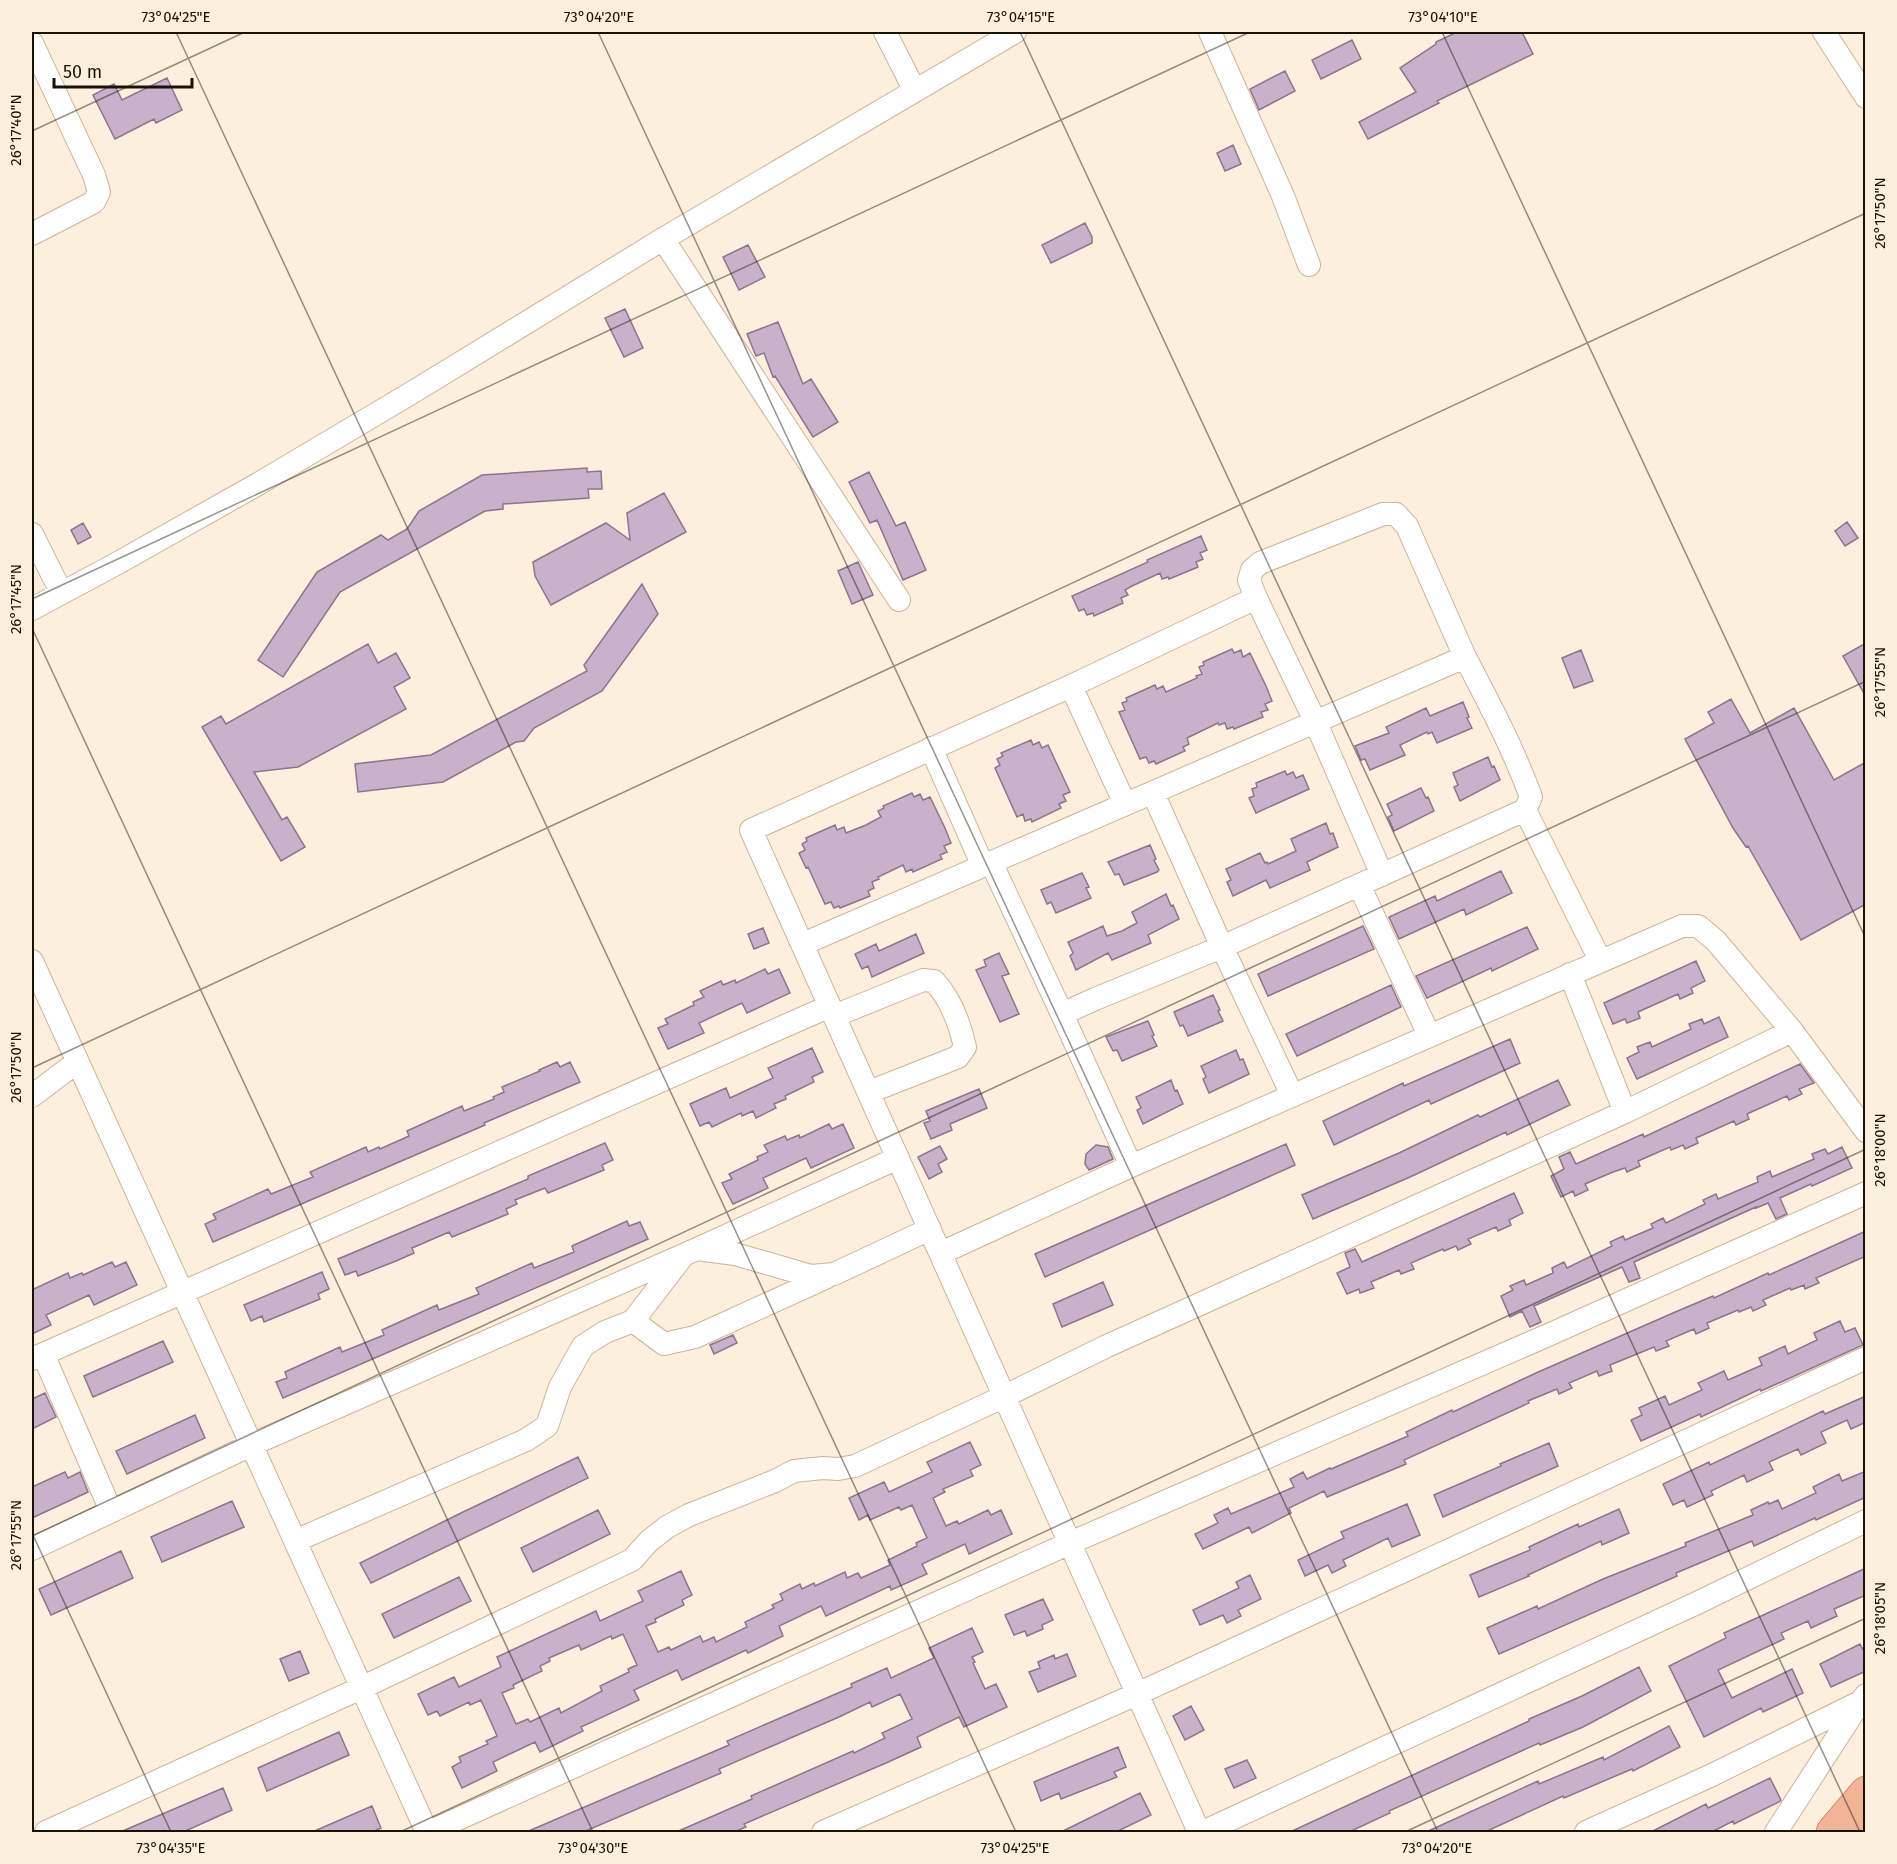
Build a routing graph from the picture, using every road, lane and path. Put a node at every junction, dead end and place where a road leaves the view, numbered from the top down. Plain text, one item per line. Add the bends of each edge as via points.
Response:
1 (885, 32) edge
2 (1015, 32) edge
3 (1210, 32) edge
4 (1824, 32) edge
5 (32, 43) edge
6 (915, 91) junction
7 (1866, 97) edge
8 (32, 234) edge
9 (663, 239) junction
10 (1309, 265) dead end
11 (32, 534) edge
12 (61, 592) junction
13 (1256, 598) junction
14 (899, 600) dead end
15 (32, 609) edge
16 (1465, 657) junction
17 (1071, 686) junction
18 (1316, 723) junction
19 (932, 748) junction
20 (1153, 793) junction
21 (1125, 804) junction
22 (1525, 810) junction
23 (987, 864) junction
24 (1382, 875) junction
25 (1359, 885) junction
26 (802, 944) junction
27 (1222, 947) junction
28 (1600, 960) junction
29 (32, 961) edge
30 (1570, 974) junction
31 (832, 1011) junction
32 (1062, 1014) junction
33 (1792, 1031) junction
34 (1430, 1035) junction
35 (78, 1062) junction
36 (869, 1092) junction
37 (1292, 1095) junction
38 (32, 1096) edge
39 (1625, 1112) junction
40 (1866, 1131) edge
41 (898, 1158) junction
42 (1131, 1166) junction
43 (1866, 1193) edge
44 (930, 1229) junction
45 (690, 1253) junction
46 (941, 1253) junction
47 (834, 1274) junction
48 (181, 1292) junction
49 (633, 1322) junction
50 (37, 1356) edge
51 (1866, 1358) edge
52 (1005, 1396) junction
53 (251, 1445) junction
54 (111, 1511) junction
55 (1866, 1521) edge
56 (295, 1542) junction
57 (1070, 1543) junction
58 (32, 1549) edge
59 (361, 1688) junction
60 (1137, 1694) junction
61 (1863, 1699) edge
62 (1866, 1793) edge
63 (46, 1833) edge
64 (428, 1833) edge
65 (823, 1833) edge
66 (1201, 1833) edge
67 (1586, 1833) edge
68 (1776, 1833) edge
69 (1833, 1833) edge

1 - 6 street
2 - 6 street
3 - 10 street via 1283,196
4 - 7 street
5 - 8 street via 99,192 94,202
6 - 9 street
9 - 12 street via 268,478
9 - 14 street
11 - 12 street
12 - 15 street
13 - 16 street via 1249,579 1260,563 1383,514 1396,514 1407,526
13 - 17 street
13 - 18 street
16 - 18 street
16 - 22 street via 1524,778 1531,797
17 - 19 street
17 - 21 street
18 - 20 street
18 - 24 street
19 - 23 street
19 - 26 street via 751,830
20 - 21 street
20 - 27 street
21 - 23 street
22 - 24 street
22 - 28 street
23 - 26 street
23 - 32 street
24 - 25 street
25 - 27 street
25 - 34 street
26 - 31 street
27 - 32 street
27 - 37 street
28 - 30 street
28 - 33 street via 1682,926 1698,926 1716,941
29 - 35 street
30 - 34 street
30 - 39 street
31 - 36 street
31 - 36 street via 923,980 934,981 942,989 962,1032 965,1047 958,1057
31 - 48 street
32 - 42 street
33 - 39 street
33 - 40 street
34 - 37 street
35 - 38 street
35 - 48 street
36 - 41 street
37 - 42 street
39 - 52 street
41 - 44 street
41 - 45 street
42 - 46 street
43 - 57 street
44 - 46 street
44 - 47 street
45 - 47 street via 735,1254 812,1276
45 - 49 street
45 - 53 street
46 - 52 street
47 - 49 street via 695,1337 664,1344
48 - 50 street
48 - 53 street
49 - 56 street via 604,1332 583,1346 560,1387 547,1426 526,1440
50 - 54 street
51 - 60 street
52 - 57 street
52 - 59 street via 855,1466 794,1471 689,1515 649,1541 632,1560
53 - 54 street
53 - 56 street
54 - 58 street
55 - 66 street
56 - 59 street
57 - 60 street
57 - 64 street
59 - 63 street
59 - 64 street
60 - 65 street
60 - 66 street
61 - 67 street
61 - 68 street
62 - 69 main road

